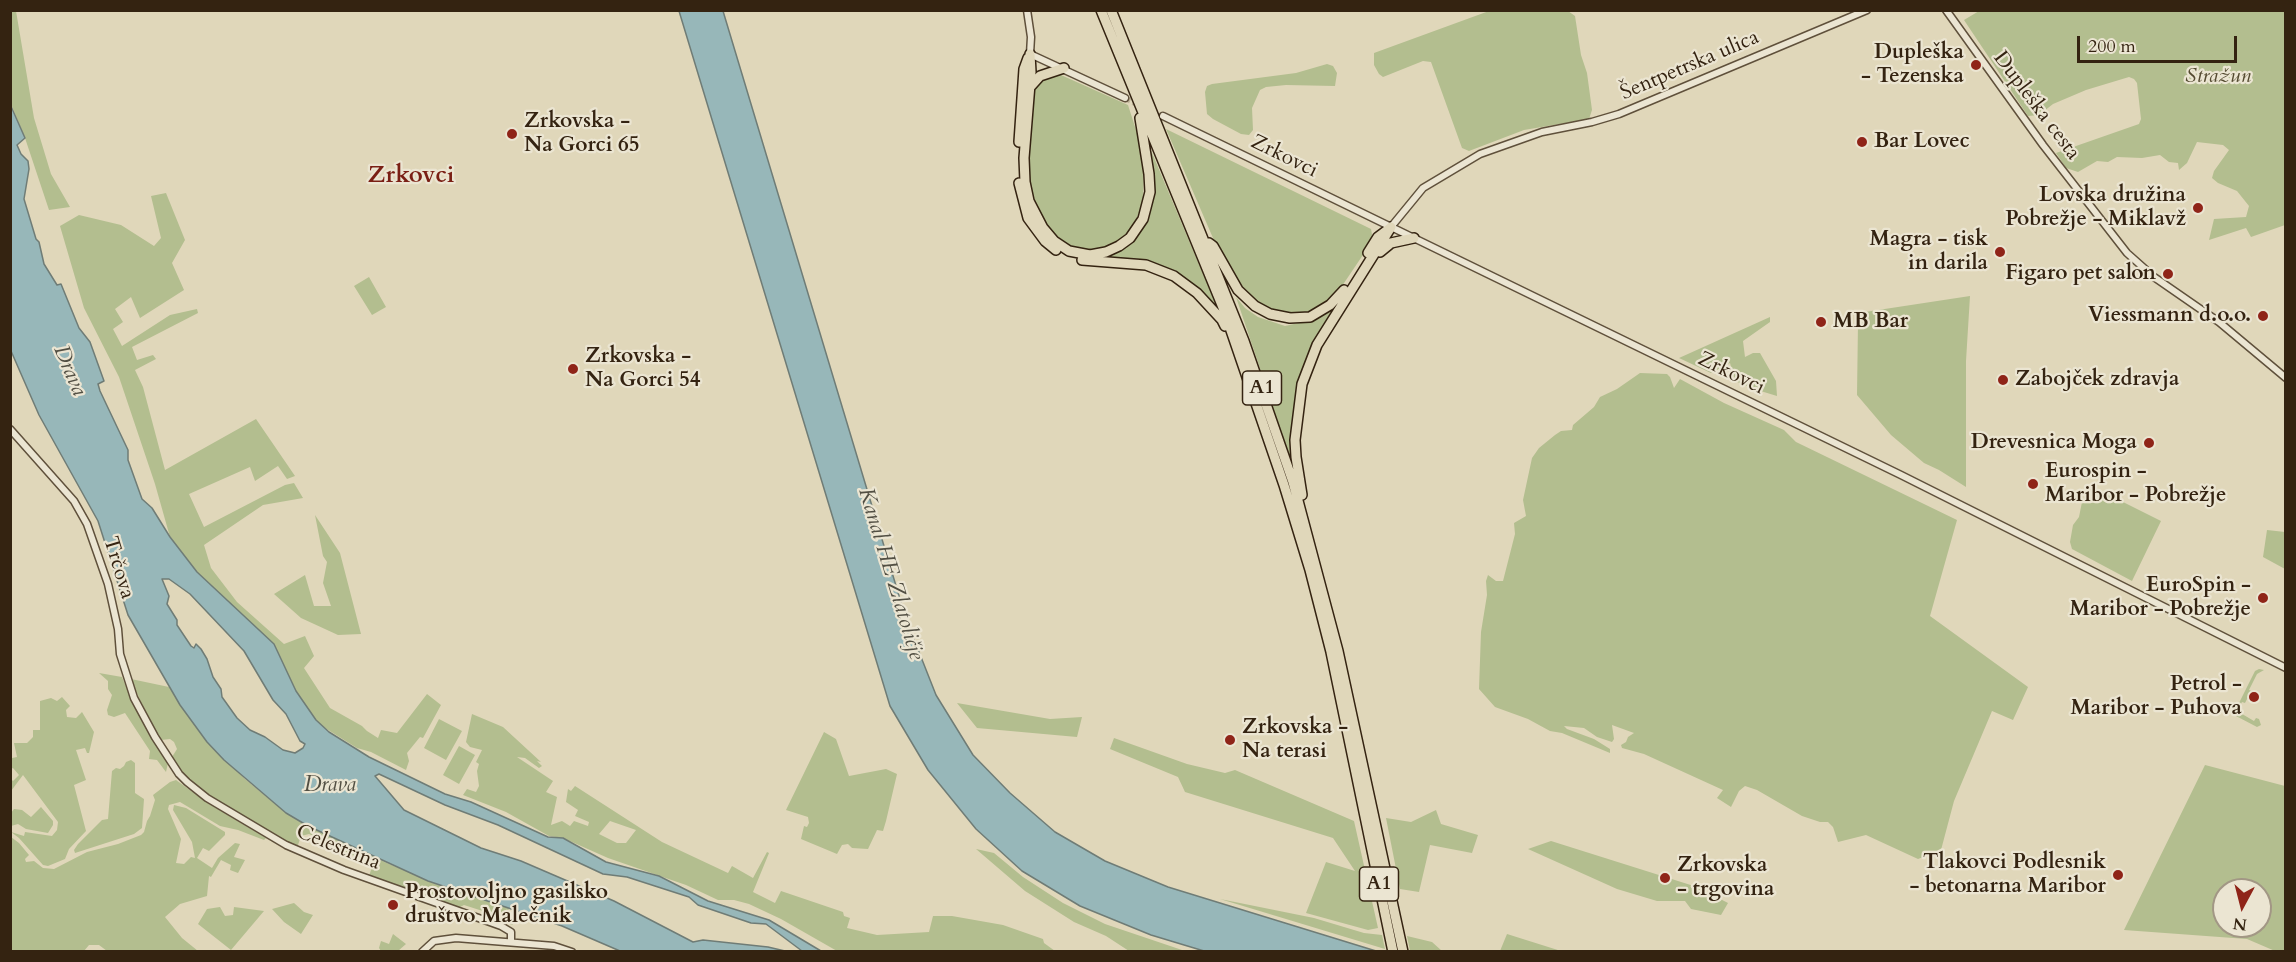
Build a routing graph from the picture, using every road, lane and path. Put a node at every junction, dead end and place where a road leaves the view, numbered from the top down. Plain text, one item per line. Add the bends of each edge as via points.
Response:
1 (1027, 10) edge
2 (1101, 10) edge
3 (1111, 10) edge
4 (1867, 10) edge
5 (1946, 10) edge
6 (1030, 54) junction
7 (1064, 68) junction
8 (1133, 86) junction
9 (1029, 88) junction
10 (1125, 98) tunnel mouth
11 (1163, 116) dead end
12 (1391, 227) junction
13 (1414, 238) junction
14 (1204, 240) junction
15 (1375, 254) junction
16 (1239, 351) junction
17 (2286, 378) edge
18 (10, 429) edge
19 (1308, 540) junction
20 (2286, 668) edge
21 (155, 736) joint
22 (1354, 740) junction
23 (1363, 780) junction
24 (511, 942) junction
25 (422, 951) edge
26 (572, 951) edge
27 (1393, 951) edge
28 (1403, 951) edge

1 - 6 street
2 - 8 highway, A1
3 - 14 highway, A1
4 - 12 street, Šentpetrska ulica via 1619,114 1521,138 1473,157 1429,184
5 - 17 street, Dupleška cesta via 2100,220 2141,266 2219,322
6 - 7 street
6 - 9 highway
6 - 16 highway via 1024,69 1018,158 1022,202 1035,228 1045,241 1068,257 1146,265 1174,276 1197,293 1222,320 1232,346
7 - 9 highway via 1040,76
7 - 10 street
8 - 9 highway via 1130,91 1147,154 1147,205 1130,238 1106,252 1090,255 1069,251 1054,241 1029,201 1024,158
8 - 16 highway, A1
11 - 12 street, Zrkovci
12 - 13 street, Zrkovci
12 - 14 highway via 1378,237 1335,301 1320,312 1300,318 1280,317 1255,306 1238,290 1213,246
12 - 15 highway
13 - 15 highway via 1392,243
13 - 20 street, Zrkovci
14 - 19 highway, A1 via 1260,383
15 - 19 highway via 1317,345 1302,384 1295,448 1311,534
16 - 22 highway, A1 via 1310,570
18 - 21 street, Trčova via 74,501 87,524 108,584 124,670
19 - 22 highway, A1 via 1329,612
21 - 24 street, Celestrina via 179,774 198,792 266,834 308,856 501,926 511,932
22 - 23 highway, A1
23 - 27 highway, A1 via 1365,816
23 - 28 highway, A1 via 1376,820
24 - 25 street via 442,939
24 - 26 street

